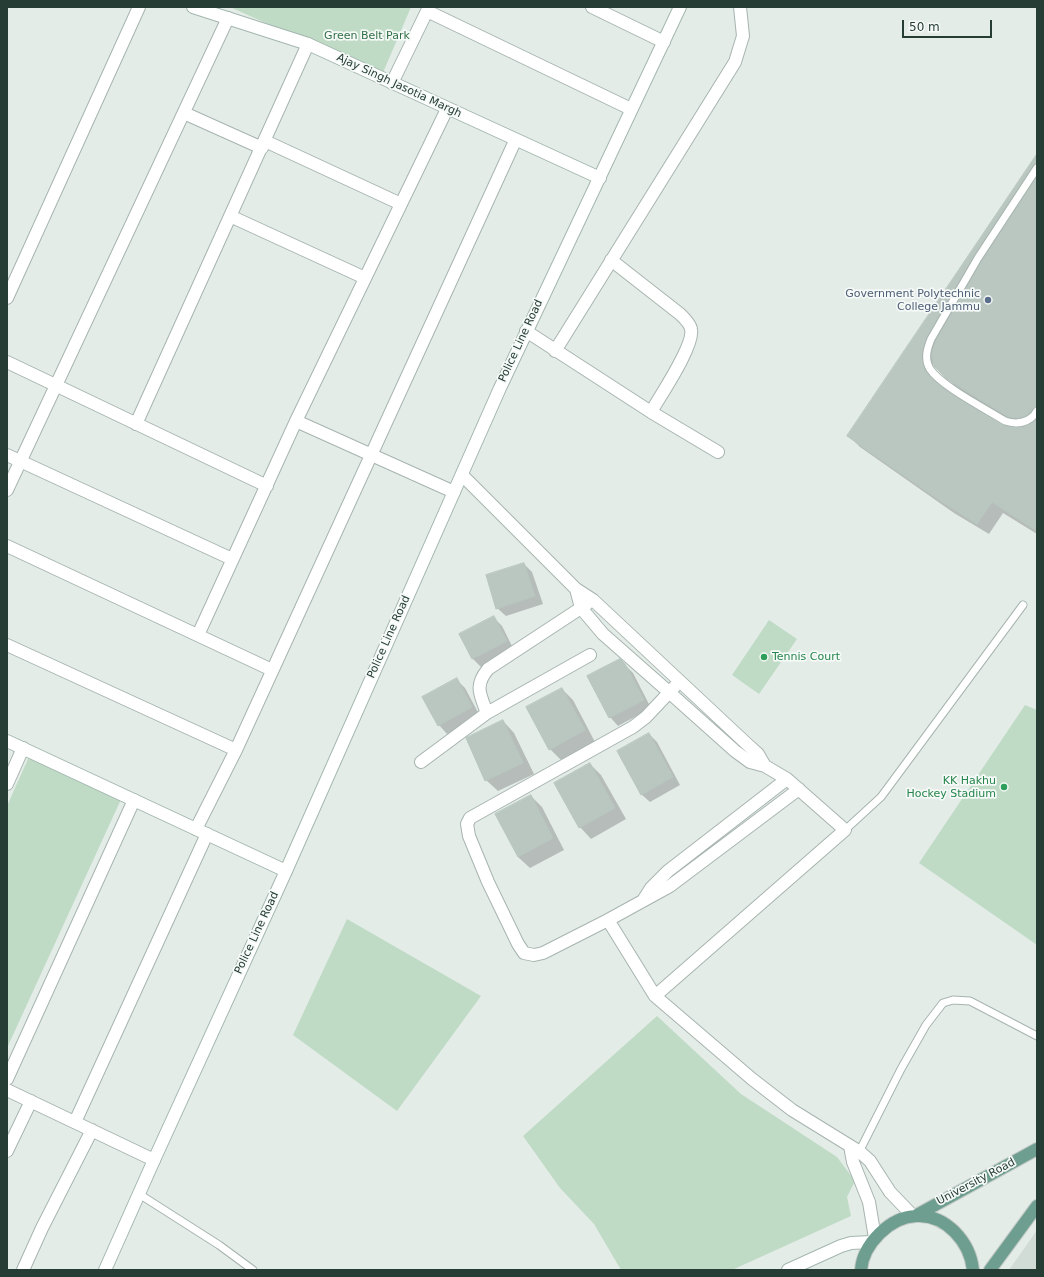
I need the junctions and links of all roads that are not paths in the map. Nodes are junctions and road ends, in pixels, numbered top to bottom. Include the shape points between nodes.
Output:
1 (139, 7) edge
2 (193, 7) edge
3 (592, 7) edge
4 (680, 7) edge
5 (740, 7) edge
6 (428, 9) edge
7 (228, 18) junction
8 (664, 42) junction
9 (308, 44) junction
10 (392, 84) junction
11 (447, 109) junction
12 (632, 109) junction
13 (184, 113) junction
14 (516, 141) junction
15 (264, 144) junction
16 (1037, 168) edge
17 (600, 178) junction
18 (401, 204) junction
19 (230, 216) junction
20 (611, 260) junction
21 (12, 274) edge
22 (365, 278) junction
23 (7, 298) edge
24 (526, 332) junction
25 (556, 351) junction
26 (7, 362) edge
27 (55, 385) junction
28 (1037, 411) edge
29 (651, 412) junction
30 (296, 421) junction
31 (136, 424) junction
32 (718, 452) dead end
33 (370, 454) junction
34 (7, 455) edge
35 (20, 461) junction
36 (462, 475) junction
37 (267, 486) junction
38 (7, 490) edge
39 (454, 492) junction
40 (7, 546) edge
41 (232, 559) junction
42 (576, 589) junction
43 (593, 600) junction
44 (1023, 605) dead end
45 (581, 608) junction
46 (198, 635) junction
47 (7, 644) edge
48 (590, 655) dead end
49 (272, 670) junction
50 (679, 682) junction
51 (670, 694) junction
52 (487, 713) junction
53 (7, 741) edge
54 (23, 748) junction
55 (236, 750) junction
56 (421, 762) dead end
57 (765, 766) junction
58 (787, 779) junction
59 (7, 784) edge
60 (799, 789) junction
61 (134, 800) junction
62 (845, 830) junction
63 (201, 831) junction
64 (286, 871) junction
65 (644, 899) junction
66 (608, 920) junction
67 (655, 996) junction
68 (1037, 1036) edge
69 (7, 1079) edge
70 (7, 1090) edge
71 (31, 1101) junction
72 (75, 1122) junction
73 (92, 1130) junction
74 (1037, 1149) edge
75 (7, 1150) edge
76 (854, 1153) junction
77 (154, 1160) junction
78 (139, 1194) junction
79 (1037, 1206) edge
80 (914, 1216) junction
81 (873, 1240) junction
82 (23, 1270) edge
83 (105, 1270) edge
84 (254, 1270) edge
85 (788, 1270) edge
86 (861, 1270) edge
87 (974, 1270) edge
88 (990, 1270) edge

1 - 21 street
2 - 7 street, Ajay Singh Jasotia Margh
3 - 8 street
4 - 8 street, Police Line Road
5 - 20 street via 743,36 735,62
6 - 10 street
6 - 12 street
7 - 9 street, Ajay Singh Jasotia Margh
7 - 13 street
8 - 12 street, Police Line Road
9 - 10 street, Ajay Singh Jasotia Margh
9 - 15 street
10 - 11 street, Ajay Singh Jasotia Margh
11 - 14 street, Ajay Singh Jasotia Margh
11 - 18 street
12 - 17 street, Police Line Road
13 - 15 street
13 - 27 street
14 - 17 street, Ajay Singh Jasotia Margh
14 - 33 street
15 - 18 street
15 - 19 street
16 - 28 lane via 978,258 931,339 926,357 929,367 945,383 1005,421 1025,422
17 - 24 street, Police Line Road
18 - 22 street
19 - 22 street
19 - 31 street
20 - 25 street
20 - 29 street via 680,314 691,328 692,335 686,350
21 - 23 street
22 - 30 street
24 - 25 street
24 - 36 street, Police Line Road
25 - 29 street
26 - 27 street
27 - 31 street
27 - 35 street
29 - 32 street
30 - 33 street
30 - 37 street
31 - 37 street
33 - 39 street
33 - 49 street
34 - 35 street
35 - 38 street
35 - 41 street
36 - 39 street, Police Line Road
36 - 42 street
37 - 41 street
39 - 64 street, Police Line Road
40 - 46 street
41 - 46 street
42 - 43 street
42 - 45 street
43 - 45 street
43 - 50 street
44 - 62 lane via 881,797
45 - 51 street via 603,634
45 - 52 street via 488,669 479,683
46 - 49 street
47 - 55 street
48 - 52 street
49 - 55 street
50 - 51 street
50 - 57 street via 758,754
51 - 57 street via 735,751 750,762
51 - 66 street via 633,727 470,818 467,824 469,836 488,882 524,953 543,953
52 - 56 street
53 - 54 street
54 - 59 street
54 - 61 street
55 - 63 street
57 - 58 street
58 - 60 street
58 - 65 street via 668,871
60 - 62 street
60 - 65 street via 670,886
61 - 63 street
61 - 69 street
62 - 67 street
63 - 64 street
63 - 72 street
64 - 77 street, Police Line Road
65 - 66 street
66 - 67 street
67 - 76 street via 752,1079
68 - 76 lane via 970,1001 953,1000 943,1003 926,1025
70 - 71 street
71 - 72 street
71 - 75 street
72 - 73 street
73 - 77 street
73 - 82 street
74 - 80 main road, University Road
76 - 80 street via 870,1161 890,1192
76 - 81 street via 869,1202
77 - 78 street, Police Line Road
78 - 83 street, Police Line Road
78 - 84 lane
79 - 88 main road
80 - 81 main road, University Road via 894,1224
80 - 87 main road via 932,1218 948,1226 962,1239 968,1249
81 - 85 street via 852,1242
81 - 86 main road via 864,1256

